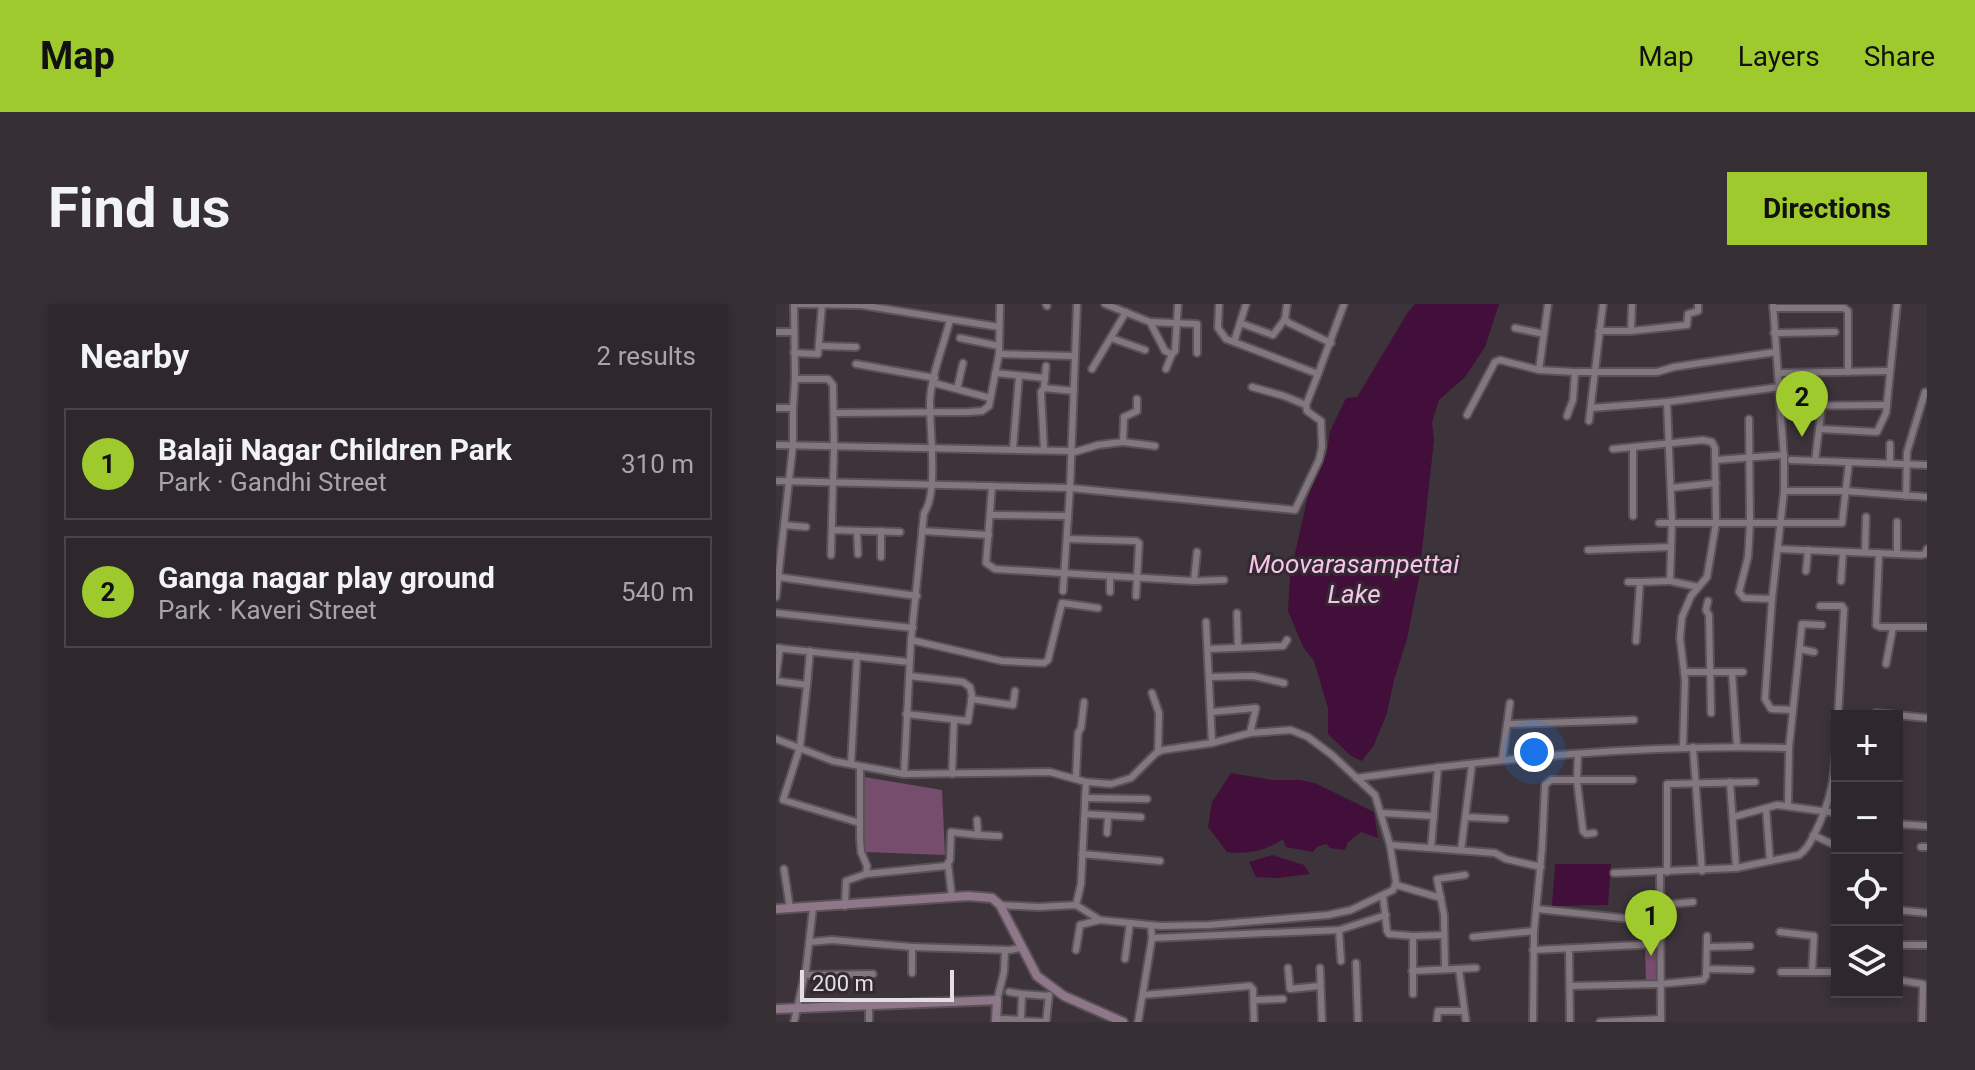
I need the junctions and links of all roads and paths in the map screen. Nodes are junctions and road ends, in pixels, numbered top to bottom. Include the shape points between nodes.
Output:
1 (794, 304) edge
2 (1000, 304) edge
3 (1077, 304) edge
4 (1105, 304) edge
5 (1178, 304) edge
6 (1219, 304) edge
7 (1246, 304) edge
8 (1287, 304) edge
9 (1344, 304) edge
10 (1548, 304) edge
11 (1603, 304) edge
12 (1632, 304) edge
13 (1698, 304) edge
14 (1897, 304) edge
15 (822, 305) edge
16 (866, 305) edge
17 (1773, 306) edge
18 (1126, 312) junction
19 (1285, 319) junction
20 (950, 320) junction
21 (1150, 322) junction
22 (1176, 323) junction
23 (1240, 323) junction
24 (999, 327) junction
25 (1515, 328) dead end
26 (1599, 331) junction
27 (1631, 331) junction
28 (776, 332) edge
29 (793, 332) junction
30 (1835, 332) dead end
31 (1774, 333) junction
32 (1544, 334) junction
33 (960, 338) dead end
34 (1111, 338) junction
35 (1234, 342) junction
36 (1331, 343) junction
37 (820, 346) junction
38 (856, 347) dead end
39 (999, 350) junction
40 (1145, 350) dead end
41 (1776, 352) junction
42 (794, 353) junction
43 (1197, 353) dead end
44 (1172, 354) junction
45 (1075, 356) junction
46 (963, 363) dead end
47 (856, 364) dead end
48 (1046, 366) dead end
49 (1092, 369) dead end
50 (1166, 369) dead end
51 (1539, 370) junction
52 (1889, 371) junction
53 (1575, 372) junction
54 (1848, 372) junction
55 (995, 373) junction
56 (1595, 373) junction
57 (1779, 373) junction
58 (1318, 374) junction
59 (1019, 376) junction
60 (1045, 378) junction
61 (795, 379) junction
62 (934, 380) junction
63 (1252, 387) dead end
64 (1780, 387) junction
65 (1044, 388) junction
66 (957, 389) junction
67 (1074, 391) junction
68 (1925, 392) dead end
69 (990, 398) junction
70 (1137, 399) dead end
71 (1667, 402) junction
72 (1306, 405) junction
73 (1822, 405) junction
74 (1887, 405) junction
75 (1782, 406) junction
76 (776, 408) edge
77 (793, 408) junction
78 (1591, 408) junction
79 (930, 412) junction
80 (835, 413) junction
81 (1467, 415) dead end
82 (1567, 416) dead end
83 (1749, 419) dead end
84 (1589, 421) dead end
85 (1820, 429) junction
86 (1123, 442) junction
87 (1670, 444) junction
88 (1890, 444) dead end
89 (776, 445) edge
90 (793, 445) junction
91 (930, 446) junction
92 (1155, 446) dead end
93 (834, 447) junction
94 (1633, 448) junction
95 (1013, 449) junction
96 (1613, 449) dead end
97 (1044, 450) junction
98 (1071, 452) junction
99 (1788, 457) junction
100 (1750, 458) junction
101 (1716, 460) junction
102 (1815, 461) junction
103 (1849, 462) junction
104 (1890, 463) junction
105 (1907, 464) junction
106 (1927, 465) edge
107 (776, 481) edge
108 (788, 481) junction
109 (833, 483) junction
110 (931, 483) junction
111 (1716, 483) junction
112 (992, 486) junction
113 (1070, 488) junction
114 (1671, 488) junction
115 (1784, 491) junction
116 (1845, 491) junction
117 (1906, 496) junction
118 (1927, 497) edge
119 (990, 515) junction
120 (1068, 516) junction
121 (1633, 516) dead end
122 (1866, 517) dead end
123 (1672, 521) junction
124 (1897, 522) dead end
125 (1659, 523) dead end
126 (1716, 523) junction
127 (1750, 524) junction
128 (1781, 524) junction
129 (784, 525) junction
130 (806, 527) dead end
131 (833, 530) junction
132 (857, 531) junction
133 (881, 531) junction
134 (922, 531) junction
135 (900, 532) dead end
136 (989, 535) junction
137 (1067, 539) junction
138 (1671, 547) junction
139 (1778, 549) junction
140 (1927, 549) edge
141 (778, 550) edge
142 (1588, 550) dead end
143 (1808, 550) junction
144 (1197, 552) dead end
145 (1843, 552) junction
146 (1865, 552) junction
147 (1879, 553) junction
148 (858, 554) dead end
149 (1897, 554) junction
150 (831, 555) dead end
151 (881, 557) dead end
152 (1806, 571) dead end
153 (1064, 574) junction
154 (1110, 576) junction
155 (777, 577) edge
156 (1137, 577) junction
157 (1224, 580) dead end
158 (1194, 581) junction
159 (1670, 581) junction
160 (1841, 581) dead end
161 (1628, 582) dead end
162 (1640, 582) junction
163 (1698, 587) junction
164 (1063, 591) dead end
165 (1110, 592) dead end
166 (917, 596) junction
167 (1136, 596) dead end
168 (776, 597) edge
169 (1772, 599) junction
170 (1708, 601) dead end
171 (1820, 606) dead end
172 (1098, 608) dead end
173 (776, 613) edge
174 (1237, 613) dead end
175 (1206, 622) dead end
176 (1822, 625) dead end
177 (1893, 627) junction
178 (1927, 627) edge
179 (913, 628) junction
180 (911, 640) junction
181 (1287, 640) dead end
182 (1636, 641) dead end
183 (1238, 647) junction
184 (778, 648) edge
185 (1208, 649) junction
186 (1800, 649) junction
187 (810, 651) junction
188 (1814, 652) dead end
189 (857, 656) junction
190 (909, 662) junction
191 (1886, 664) dead end
192 (1684, 672) junction
193 (1709, 672) junction
194 (1732, 672) junction
195 (1743, 672) dead end
196 (909, 676) junction
197 (1209, 677) junction
198 (776, 678) edge
199 (1284, 683) dead end
200 (807, 685) junction
201 (1015, 691) dead end
202 (1152, 693) dead end
203 (971, 699) junction
204 (1084, 702) dead end
205 (1510, 703) dead end
206 (1793, 710) junction
207 (1838, 710) edge
208 (1211, 712) junction
209 (1711, 713) dead end
210 (906, 714) junction
211 (1903, 716) edge
212 (1927, 718) edge
213 (954, 720) junction
214 (1634, 720) dead end
215 (1507, 724) junction
216 (1250, 733) junction
217 (776, 739) edge
218 (1212, 743) junction
219 (800, 747) junction
220 (1683, 747) junction
221 (1693, 747) junction
222 (1737, 747) junction
223 (1789, 748) junction
224 (1158, 752) junction
225 (1578, 754) junction
226 (1502, 760) junction
227 (851, 764) junction
228 (1472, 764) junction
229 (860, 767) junction
230 (1438, 767) junction
231 (904, 774) junction
232 (952, 774) junction
233 (1076, 778) junction
234 (1356, 778) junction
235 (1633, 780) dead end
236 (1577, 781) junction
237 (1086, 782) junction
238 (1730, 782) junction
239 (1755, 782) dead end
240 (1833, 782) edge
241 (1694, 783) junction
242 (1085, 798) junction
243 (1147, 799) dead end
244 (1788, 805) junction
245 (1766, 809) junction
246 (1827, 811) junction
247 (1831, 812) edge
248 (1382, 813) junction
249 (1085, 814) junction
250 (1108, 816) junction
251 (1434, 816) junction
252 (1141, 817) dead end
253 (1466, 817) junction
254 (1733, 817) junction
255 (1505, 819) dead end
256 (977, 820) dead end
257 (860, 823) junction
258 (1903, 824) edge
259 (1927, 826) edge
260 (1107, 833) dead end
261 (1594, 833) dead end
262 (978, 835) junction
263 (1813, 835) junction
264 (999, 836) dead end
265 (1831, 843) edge
266 (1390, 845) junction
267 (1431, 848) junction
268 (1461, 850) junction
269 (1082, 854) junction
270 (1160, 861) dead end
271 (1770, 861) junction
272 (948, 864) junction
273 (1541, 867) junction
274 (1736, 868) junction
275 (784, 869) dead end
276 (1702, 871) junction
277 (1664, 872) junction
278 (1614, 873) dead end
279 (866, 874) junction
280 (1465, 875) dead end
281 (1396, 885) junction
282 (1383, 896) junction
283 (952, 898) junction
284 (1441, 898) junction
285 (1693, 902) dead end
286 (1000, 905) junction
287 (1076, 905) junction
288 (1660, 905) junction
289 (845, 906) junction
290 (813, 908) junction
291 (776, 909) edge
292 (790, 909) junction
293 (1537, 909) junction
294 (1903, 911) edge
295 (1927, 913) edge
296 (1386, 915) junction
297 (1100, 920) junction
298 (1660, 922) junction
299 (1130, 923) junction
300 (1151, 925) junction
301 (1339, 930) junction
302 (1534, 931) junction
303 (1780, 932) dead end
304 (1444, 935) junction
305 (1413, 936) junction
306 (1707, 936) dead end
307 (1473, 937) dead end
308 (1152, 938) junction
309 (810, 942) junction
310 (1660, 944) junction
311 (1903, 945) edge
312 (1927, 945) edge
313 (1750, 946) dead end
314 (912, 947) junction
315 (1707, 947) junction
316 (1020, 948) junction
317 (1569, 949) junction
318 (1005, 950) junction
319 (1076, 950) dead end
320 (1533, 950) junction
321 (1125, 959) dead end
322 (1341, 961) dead end
323 (1356, 963) dead end
324 (1288, 968) dead end
325 (1320, 968) dead end
326 (1476, 968) dead end
327 (1445, 969) junction
328 (1459, 969) junction
329 (1707, 969) junction
330 (1751, 970) dead end
331 (1412, 971) junction
332 (1781, 972) dead end
333 (1812, 972) junction
334 (1831, 972) edge
335 (912, 973) dead end
336 (873, 974) dead end
337 (805, 975) junction
338 (1903, 981) edge
339 (1661, 984) junction
340 (1320, 986) junction
341 (1570, 986) junction
342 (1009, 992) dead end
343 (1050, 992) junction
344 (1022, 994) junction
345 (1413, 994) dead end
346 (1143, 995) junction
347 (1283, 999) dead end
348 (997, 1000) junction
349 (1254, 1000) junction
350 (869, 1006) junction
351 (776, 1009) edge
352 (796, 1009) junction
353 (1464, 1011) junction
354 (1661, 1020) edge
355 (999, 1021) edge
356 (1021, 1021) edge
357 (1437, 1021) edge
358 (794, 1022) edge
359 (869, 1022) edge
360 (1046, 1022) edge
361 (1123, 1022) edge
362 (1138, 1022) edge
363 (1254, 1022) edge
364 (1322, 1022) edge
365 (1358, 1022) edge
366 (1466, 1022) edge
367 (1533, 1022) edge
368 (1570, 1022) edge
369 (1600, 1022) edge
370 (1922, 1022) edge

1 - 15 street
1 - 29 street
2 - 24 street
3 - 45 street
4 - 18 street
5 - 22 street
6 - 35 street via 1219,333
7 - 23 street
8 - 19 street
9 - 36 street
10 - 32 street
11 - 26 street
12 - 27 street
13 - 27 street via 1698,311 1688,314 1687,325
14 - 52 street
15 - 16 street
15 - 37 street
16 - 20 street
17 - 31 street
17 - 54 street via 1844,308 1849,313
18 - 21 street
18 - 34 street
19 - 23 street via 1273,335
19 - 36 street
20 - 24 street
20 - 62 street
21 - 22 street
21 - 44 street via 1165,351
22 - 43 street via 1197,324
22 - 44 street
23 - 35 street
24 - 39 street
25 - 32 street
26 - 27 street
26 - 56 street
28 - 29 street
29 - 42 street
30 - 31 street
31 - 41 street
32 - 51 street
33 - 39 street
34 - 40 street
34 - 49 street
35 - 58 street
36 - 58 street
37 - 38 street
37 - 42 street via 816,355
39 - 45 street
39 - 55 street
41 - 56 street via 1657,372
41 - 57 street
42 - 61 street
44 - 50 street
45 - 67 street
46 - 66 street
47 - 62 street
48 - 60 street
51 - 53 street
51 - 81 street via 1495,362
52 - 54 street
52 - 74 street
53 - 56 street
53 - 82 street
54 - 57 street
55 - 59 street
55 - 69 street
56 - 78 street
57 - 64 street
58 - 72 street
59 - 60 street
59 - 95 street
60 - 65 street
61 - 77 street
61 - 80 street via 831,381
62 - 66 street
62 - 79 street
63 - 72 street
64 - 71 street
64 - 75 street
65 - 67 street
65 - 97 street
66 - 69 street
67 - 98 street
68 - 105 street
69 - 79 street via 982,411
70 - 86 street via 1137,411 1124,417
71 - 78 street
71 - 87 street
72 - 113 street via 1321,421 1322,447 1295,510
73 - 74 street
73 - 75 street
73 - 85 street
74 - 85 street via 1877,432
75 - 99 street
76 - 77 street
77 - 90 street
78 - 84 street
79 - 80 street
79 - 91 street
80 - 93 street
83 - 100 street
85 - 102 street
86 - 92 street
86 - 98 street
87 - 94 street
87 - 101 street via 1712,442
87 - 114 street
88 - 104 street
89 - 90 street
90 - 93 street
90 - 108 street
91 - 93 street
91 - 95 street
91 - 110 street
93 - 109 street
94 - 96 street
94 - 121 street
95 - 97 street
97 - 98 street
98 - 113 street
99 - 100 street
99 - 102 street
99 - 115 street
100 - 101 street
100 - 127 street
101 - 111 street
102 - 103 street
103 - 104 street
103 - 116 street
104 - 105 street
105 - 106 street
105 - 117 street
107 - 108 street
108 - 109 street
108 - 129 street
109 - 110 street
109 - 131 street
110 - 112 street
110 - 134 street
111 - 114 street
111 - 126 street
112 - 113 street
112 - 119 street
113 - 120 street
114 - 123 street
115 - 116 street
115 - 128 street
116 - 117 street
116 - 128 street via 1842,523
117 - 118 street
119 - 120 street
119 - 136 street
120 - 137 street
122 - 146 street
123 - 125 street
123 - 126 street
123 - 138 street
124 - 149 street
126 - 127 street
126 - 163 street via 1707,577
127 - 128 street
127 - 169 street via 1740,596
128 - 139 street
129 - 130 street
129 - 141 street
131 - 132 street
131 - 150 street
132 - 133 street
132 - 148 street
133 - 135 street
133 - 151 street
134 - 136 street
134 - 166 street
136 - 153 street via 989,567
137 - 153 street
137 - 156 street via 1136,541
138 - 142 street
138 - 159 street
139 - 143 street
139 - 169 street
140 - 149 street via 1925,554
141 - 155 street
143 - 145 street
143 - 152 street
144 - 158 street
145 - 146 street
145 - 160 street
146 - 147 street
147 - 149 street
147 - 177 street via 1876,625
153 - 154 street
153 - 164 street
154 - 156 street
154 - 165 street
155 - 166 street
155 - 168 street
156 - 158 street
156 - 167 street
157 - 158 street
159 - 162 street
159 - 163 street
161 - 162 street
162 - 182 street
163 - 192 street via 1682,617
166 - 179 street
169 - 206 street via 1765,699 1771,709
170 - 193 street
171 - 207 street via 1844,609
172 - 180 street via 1062,603 1044,663 1002,661
173 - 179 street
174 - 183 street
175 - 185 street
176 - 186 street via 1802,624
177 - 178 street
177 - 191 street
179 - 180 street
180 - 190 street
181 - 183 street via 1283,646
183 - 185 street
184 - 187 street
184 - 198 street
185 - 197 street
186 - 188 street
186 - 206 street
187 - 189 street
187 - 200 street
189 - 190 street
189 - 227 street
190 - 196 street
192 - 193 street
192 - 220 street
193 - 194 street
193 - 209 street
194 - 195 street
194 - 222 street
196 - 203 street via 963,682 970,687
196 - 210 street
197 - 199 street via 1253,676
197 - 208 street
198 - 200 street
200 - 219 street
201 - 203 street via 1013,705
202 - 224 street via 1159,713
203 - 213 street via 968,721
204 - 233 street
205 - 215 street
206 - 223 street
208 - 216 street via 1256,708
208 - 218 street
210 - 213 street
210 - 231 street
211 - 212 street
213 - 232 street
214 - 215 street
215 - 226 street
216 - 218 street
216 - 234 street via 1291,730 1308,737
217 - 219 street
218 - 224 street
219 - 227 street
219 - 257 street via 783,800
220 - 221 street
220 - 225 street
221 - 222 street
221 - 241 street
222 - 223 street
223 - 244 street
224 - 237 street via 1131,778 1111,784
225 - 226 street
225 - 236 street
226 - 228 street
227 - 229 street
228 - 230 street
228 - 253 street
229 - 231 street
229 - 257 street
230 - 234 street
230 - 251 street
231 - 232 street
232 - 233 street via 1050,772
233 - 237 street
234 - 248 street via 1375,795
235 - 236 street
236 - 261 street via 1584,833
236 - 273 street via 1547,782
237 - 242 street
238 - 239 street
238 - 241 street
238 - 254 street
240 - 246 street
241 - 276 street
241 - 277 street via 1667,784
242 - 243 street
242 - 249 street
244 - 245 street
244 - 246 street
245 - 254 street
245 - 271 street
246 - 247 street
246 - 263 street
248 - 251 street
248 - 266 street
249 - 250 street
249 - 269 street
250 - 252 street
250 - 260 street
251 - 267 street
253 - 255 street
253 - 268 street
254 - 274 street
256 - 262 street
257 - 279 street
258 - 259 street
262 - 264 street
262 - 272 street via 951,832
263 - 265 street
263 - 271 street via 1799,855
266 - 267 street
266 - 281 street
267 - 268 street
268 - 273 street via 1495,853
269 - 270 street
269 - 287 street
271 - 274 street
272 - 279 street
272 - 283 street
273 - 293 street
274 - 276 street
275 - 292 street
276 - 277 street
277 - 278 street
277 - 288 street
279 - 289 street via 846,881
280 - 284 street via 1438,877
281 - 282 street
281 - 284 street
282 - 296 street
282 - 300 street via 1328,915
283 - 286 street via 983,896
283 - 289 street
284 - 304 street
285 - 288 street
286 - 287 street
286 - 316 street
287 - 297 street
288 - 298 street
289 - 290 street
290 - 292 street
290 - 309 street
291 - 292 street
293 - 298 street
293 - 302 street
294 - 295 street
296 - 301 street
296 - 305 street via 1389,934
297 - 299 street
297 - 319 street via 1080,925
298 - 310 street
299 - 300 street
299 - 321 street
300 - 308 street
301 - 308 street
301 - 322 street
302 - 307 street
302 - 320 street
303 - 333 street via 1814,936
304 - 305 street
304 - 327 street
305 - 331 street
306 - 315 street
308 - 346 street
309 - 314 street
309 - 337 street
310 - 317 street
310 - 339 street
311 - 312 street
313 - 315 street
314 - 318 street
314 - 335 street
315 - 329 street
316 - 318 street
316 - 343 street
317 - 320 street
317 - 341 street
318 - 348 street
320 - 367 street
323 - 365 street
324 - 340 street via 1290,989
325 - 340 street
326 - 328 street
327 - 328 street
327 - 331 street
328 - 353 street
329 - 330 street
329 - 339 street via 1703,980
331 - 345 street
332 - 333 street
333 - 334 street
336 - 337 street
337 - 352 street
338 - 370 street via 1923,984
339 - 341 street
339 - 354 street
340 - 364 street
341 - 368 street
342 - 344 street
343 - 344 street
343 - 360 street
343 - 361 street
344 - 356 street
346 - 349 street via 1250,986
346 - 362 street
347 - 349 street
348 - 350 street
348 - 355 street
349 - 363 street
350 - 352 street
350 - 359 street
351 - 352 street
352 - 358 street
353 - 357 street via 1438,1011
353 - 366 street
354 - 369 street
355 - 356 street
356 - 360 street

